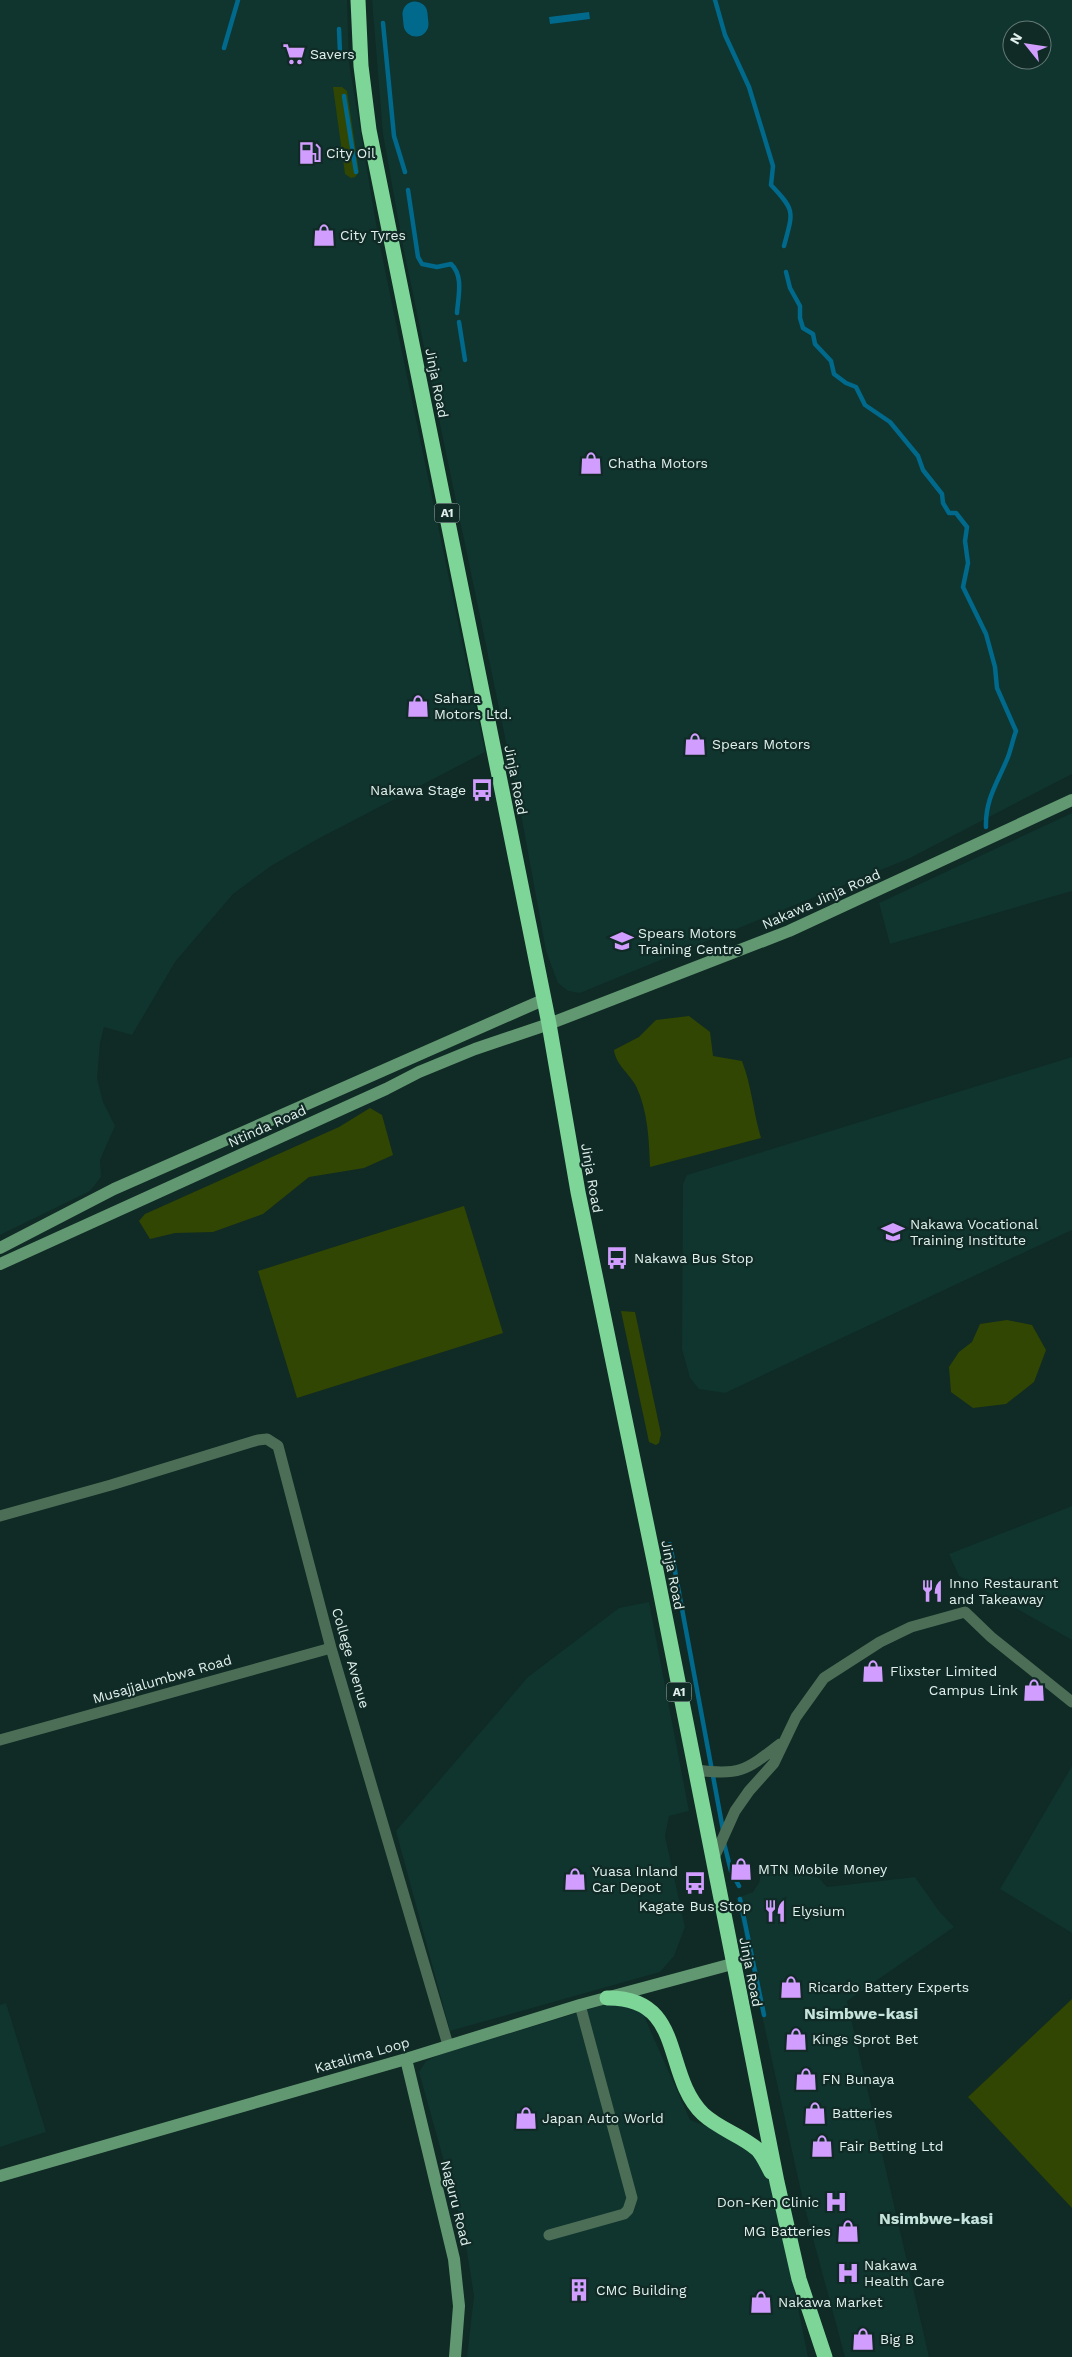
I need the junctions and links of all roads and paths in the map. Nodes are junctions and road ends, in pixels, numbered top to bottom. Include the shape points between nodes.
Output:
1 (358, 0) edge
2 (1072, 800) edge
3 (543, 1000) junction
4 (549, 1024) junction
5 (0, 1248) edge
6 (0, 1264) edge
7 (0, 1516) edge
8 (332, 1648) junction
9 (1072, 1702) edge
10 (0, 1740) edge
11 (782, 1743) junction
12 (694, 1770) junction
13 (713, 1860) junction
14 (732, 1964) junction
15 (607, 1998) junction
16 (580, 2005) junction
17 (448, 2045) junction
18 (406, 2059) junction
19 (0, 2176) edge
20 (777, 2182) junction
21 (549, 2235) dead end
22 (455, 2357) edge
23 (825, 2357) edge

1 - 3 highway, Jinja Road / A1 via 361,66 369,130
2 - 4 street, Nakawa Jinja Road via 789,931
3 - 4 highway, Jinja Road / A1
3 - 5 street, Ntinda Road via 114,1189
4 - 6 street, Ntinda Road via 419,1072
4 - 12 highway, Jinja Road / A1 via 578,1192
7 - 8 street, College Avenue via 267,1439 278,1446 282,1456
8 - 10 street, Musajjalumbwa Road
8 - 17 street, College Avenue
9 - 11 street via 964,1612 911,1627 835,1670 815,1688
11 - 12 street via 751,1767 728,1773
11 - 13 street via 774,1763 735,1810
12 - 13 highway, Jinja Road / A1
13 - 14 highway, Jinja Road / A1
14 - 15 street, Katalima Loop
14 - 20 highway, Jinja Road / A1
15 - 16 street, Katalima Loop
15 - 20 highway via 629,1999 655,2015 672,2045 685,2088 696,2105 713,2122 758,2150
16 - 17 street, Katalima Loop
16 - 21 street via 632,2198 624,2214
17 - 18 street, Katalima Loop
18 - 19 street, Katalima Loop
18 - 22 street, Naguru Road via 454,2259 459,2306
20 - 23 highway, Jinja Road / A1 via 799,2279

